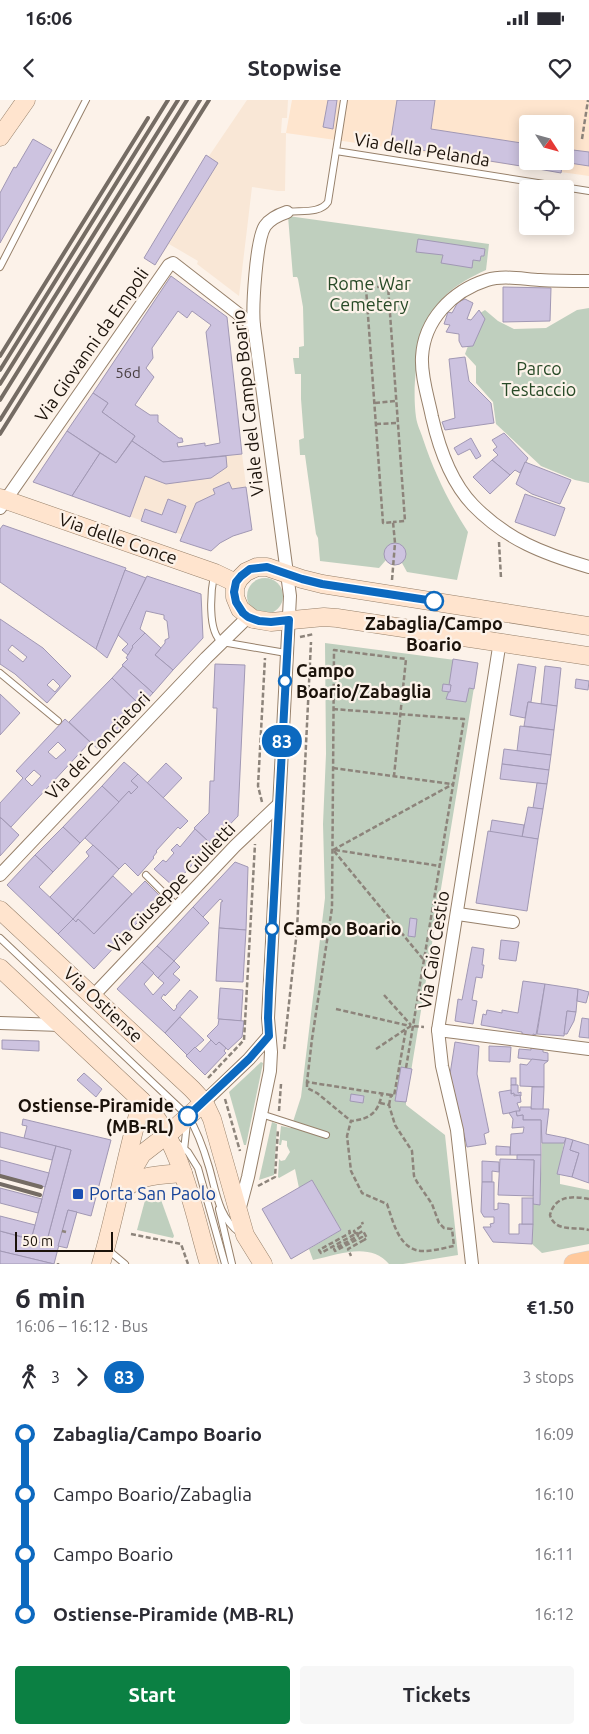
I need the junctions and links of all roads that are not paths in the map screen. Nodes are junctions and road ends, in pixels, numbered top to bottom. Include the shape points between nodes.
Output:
1 (26, 100) edge
2 (86, 100) edge
3 (344, 100) edge
4 (0, 136) edge
5 (336, 151) junction
6 (589, 191) edge
7 (287, 212) joint
8 (0, 268) edge
9 (589, 281) edge
10 (254, 326) junction
11 (2, 502) edge
12 (589, 567) edge
13 (215, 573) junction
14 (286, 574) junction
15 (236, 582) junction
16 (248, 617) junction
17 (289, 620) junction
18 (589, 626) edge
19 (500, 641) junction
20 (222, 642) junction
21 (286, 653) junction
22 (589, 656) edge
23 (0, 673) edge
24 (58, 722) dead end
25 (278, 805) junction
26 (0, 875) edge
27 (146, 875) dead end
28 (177, 906) junction
29 (0, 910) edge
30 (458, 914) junction
31 (513, 922) dead end
32 (0, 938) edge
33 (0, 968) edge
34 (93, 996) junction
35 (0, 1023) edge
36 (61, 1025) junction
37 (438, 1030) junction
38 (269, 1036) junction
39 (589, 1049) edge
40 (142, 1101) junction
41 (204, 1102) junction
42 (261, 1114) junction
43 (188, 1116) junction
44 (168, 1135) junction
45 (326, 1135) dead end
46 (184, 1149) junction
47 (183, 1173) junction
48 (121, 1192) junction
49 (219, 1206) junction
50 (239, 1211) junction
51 (246, 1235) junction
52 (104, 1259) edge
53 (589, 1262) edge
54 (125, 1264) edge
55 (209, 1264) edge
56 (225, 1264) edge
57 (232, 1264) edge
58 (263, 1264) edge
59 (472, 1264) edge
60 (574, 1264) edge

1 - 4 street
2 - 8 lane
3 - 5 lane
5 - 6 lane, Via della Pelanda
5 - 7 lane, Via della Pelanda via 326,206
7 - 10 street, Viale del Campo Boario via 270,221 260,236
9 - 12 street via 504,278 487,280 463,291 445,304 434,320 422,358 434,424 446,462 460,490 498,528 530,547
10 - 11 street, Via Giovanni da Empoli via 174,263 168,265
10 - 14 street, Viale del Campo Boario
11 - 13 street, Via delle Conce
13 - 15 street, Via delle Conce
13 - 20 lane via 211,593 213,627 216,638
14 - 15 street via 272,568 257,567
14 - 17 street via 290,596
14 - 18 street via 322,584
15 - 16 street via 236,602
16 - 17 street via 265,621
16 - 20 street, Via dei Conciatori
17 - 19 street via 328,617
17 - 21 street
19 - 22 street
19 - 30 street, Via Caio Cestio
20 - 21 lane
20 - 26 street, Via dei Conciatori
21 - 25 street
23 - 24 lane
25 - 28 street, Via Giuseppe Giulietti
25 - 38 street
27 - 28 lane
28 - 34 street, Via Giuseppe Giulietti
29 - 34 street, Via Ostiense
30 - 31 street
30 - 37 street, Via Caio Cestio
32 - 43 lane, Via Ostiense
33 - 36 street
34 - 41 street, Via Ostiense
35 - 36 street
36 - 40 street
37 - 39 street
37 - 59 street, Via Caio Cestio via 442,1066 457,1130
38 - 41 street
38 - 42 street via 270,1065
40 - 44 street
40 - 48 street
41 - 43 street
41 - 50 street, Via Ostiense
42 - 45 lane
42 - 50 street
43 - 44 street
43 - 46 lane
43 - 49 lane via 202,1147
44 - 46 lane
44 - 47 street
44 - 48 street via 137,1160
46 - 47 lane
46 - 56 lane via 198,1168
47 - 48 street via 146,1176
47 - 55 street
48 - 52 street
49 - 51 lane via 234,1228
49 - 57 lane
50 - 51 street, Via Ostiense
51 - 58 street, Via Ostiense
52 - 54 lane
53 - 60 main road

